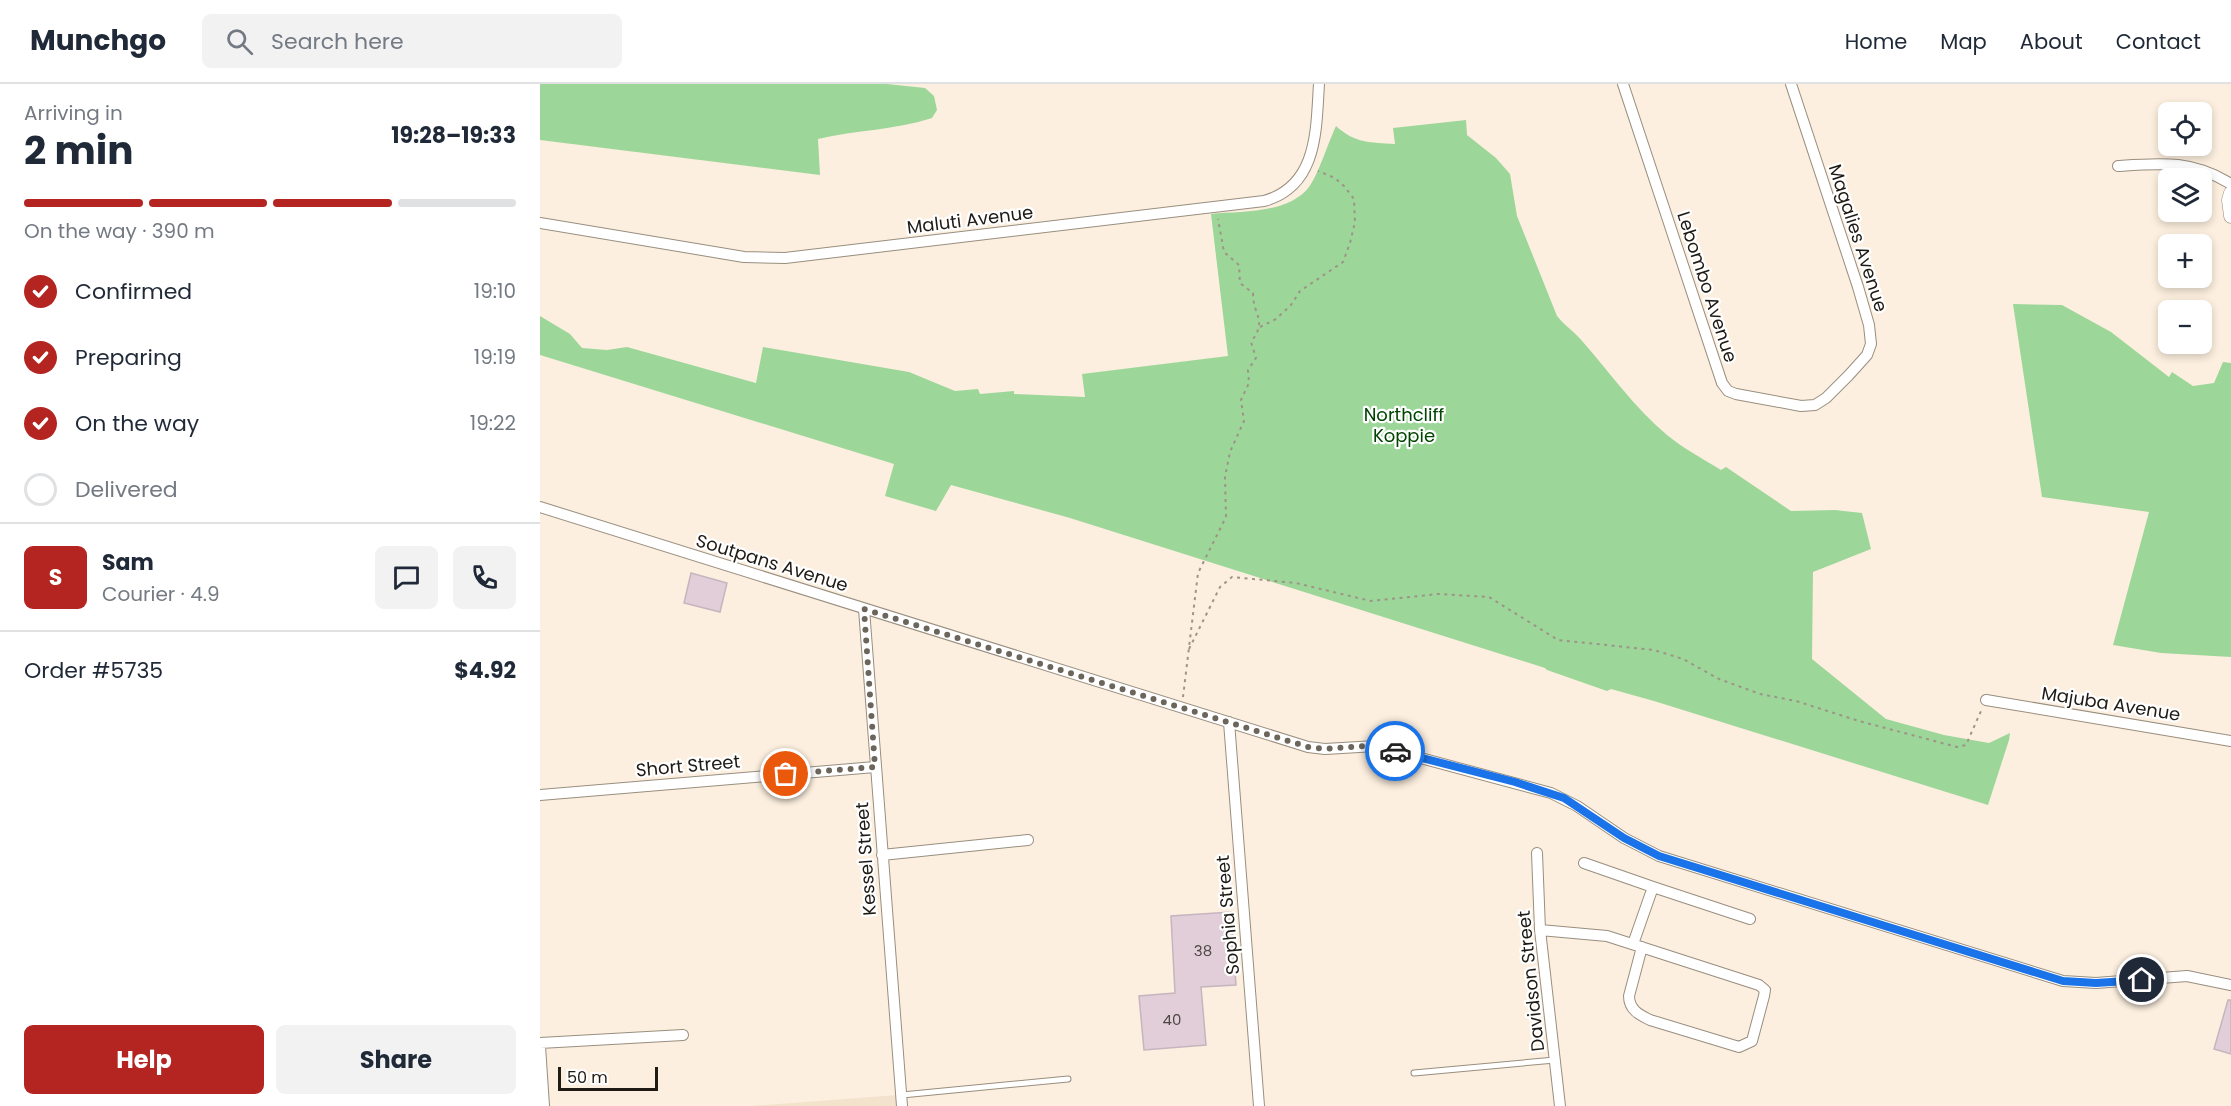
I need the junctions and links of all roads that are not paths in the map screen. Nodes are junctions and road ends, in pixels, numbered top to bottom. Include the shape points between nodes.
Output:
1 (1319, 84) edge
2 (1623, 84) edge
3 (1791, 84) edge
4 (2118, 166) dead end
5 (2231, 184) edge
6 (2231, 193) edge
7 (2231, 216) edge
8 (540, 223) edge
9 (1834, 391) joint
10 (540, 507) edge
11 (864, 609) junction
12 (1986, 700) road end
13 (1229, 722) junction
14 (2231, 741) edge
15 (875, 767) junction
16 (540, 795) edge
17 (1028, 840) dead end
18 (1537, 854) dead end
19 (882, 855) junction
20 (1584, 863) dead end
21 (1653, 887) junction
22 (1750, 919) dead end
23 (1540, 930) junction
24 (1638, 946) junction
25 (2231, 985) edge
26 (683, 1035) dead end
27 (540, 1044) edge
28 (1555, 1060) junction
29 (1414, 1073) dead end
30 (1068, 1079) dead end
31 (901, 1100) edge
32 (544, 1106) edge
33 (1259, 1106) edge
34 (1560, 1106) edge

1 - 8 street, Maluti Avenue via 1308,164 1291,189 1264,201 785,258 744,257
2 - 9 street, Lebombo Avenue via 1724,387 1742,396 1801,406 1815,405
3 - 9 street, Magalies Avenue via 1858,287 1871,339 1867,355
4 - 5 street via 2194,166
6 - 7 street
10 - 11 street, Soutpans Avenue
11 - 13 street, Soutpans Avenue
11 - 15 street, Kessel Street
12 - 14 street, Majuba Avenue
13 - 25 street, Soutpans Avenue via 1308,747 1376,746 1533,787 1564,798 1659,856 2063,981 2096,983 2187,976
13 - 33 street, Sophia Street
15 - 16 street, Short Street
15 - 19 street, Kessel Street
17 - 19 street
18 - 23 street, Davidson Street
19 - 31 street, Kessel Street
20 - 21 street
21 - 22 street
21 - 24 street
23 - 24 street via 1607,936
23 - 28 street, Davidson Street
24 - 24 street via 1763,987 1752,1041 1739,1047 1640,1015 1633,1009 1629,996
26 - 27 street
27 - 32 street
28 - 29 lane
28 - 34 street, Davidson Street
30 - 31 lane

